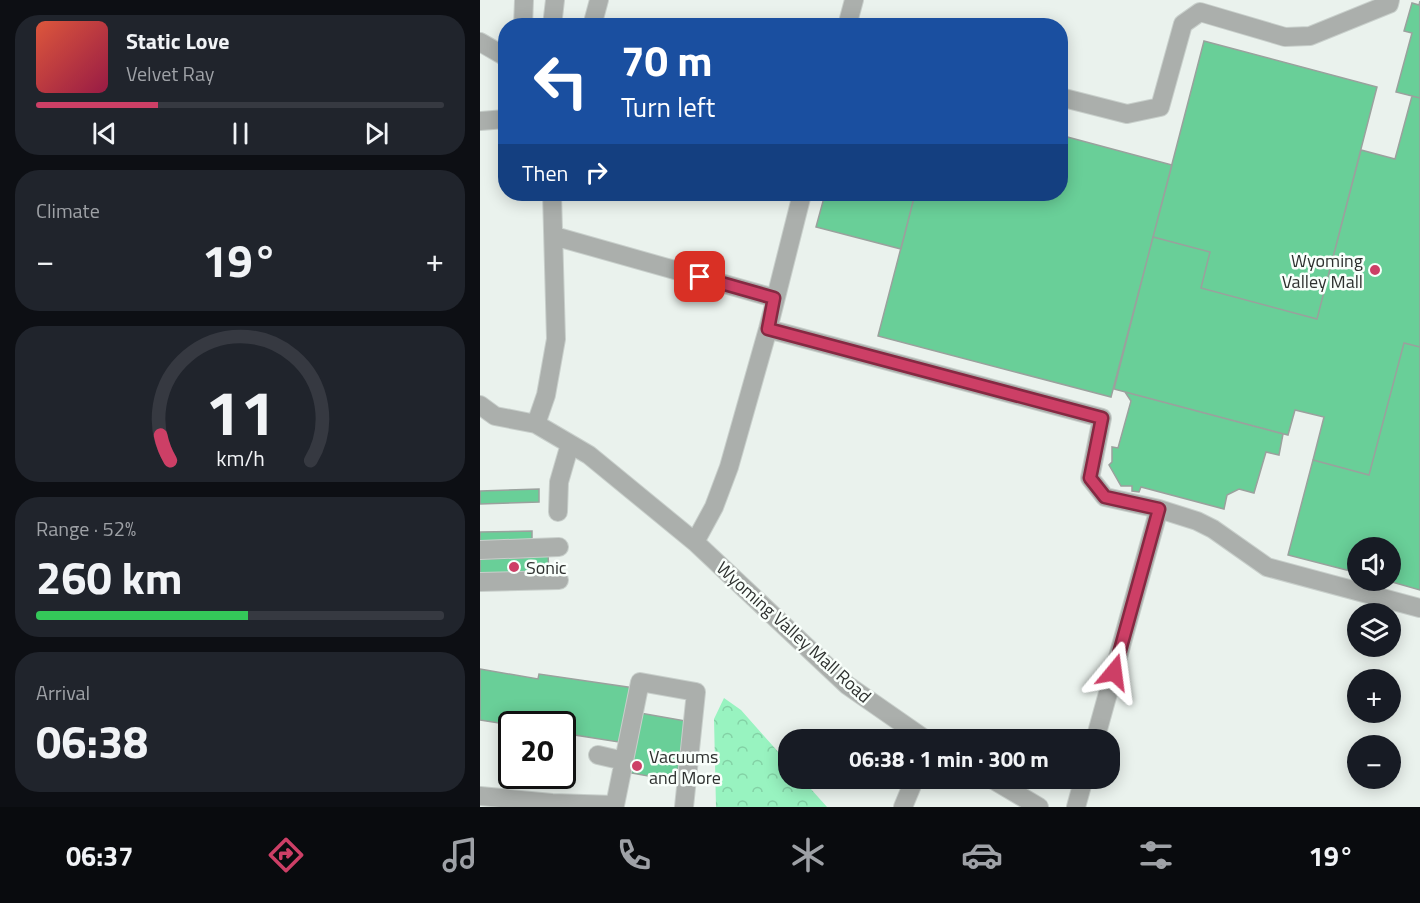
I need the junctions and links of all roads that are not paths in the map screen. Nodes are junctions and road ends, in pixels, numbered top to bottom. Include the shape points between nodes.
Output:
1 (524, 0) edge
2 (555, 0) edge
3 (599, 0) edge
4 (854, 0) edge
5 (1390, 0) edge
6 (523, 18) edge
7 (553, 18) edge
8 (594, 18) edge
9 (849, 18) edge
10 (480, 42) edge
11 (480, 52) edge
12 (498, 52) edge
13 (498, 54) edge
14 (1068, 99) edge
15 (498, 120) edge
16 (480, 121) edge
17 (552, 201) edge
18 (800, 201) edge
19 (554, 236) junction
20 (774, 298) junction
21 (768, 329) junction
22 (480, 405) edge
23 (488, 419) edge
24 (536, 424) junction
25 (570, 444) junction
26 (1159, 509) junction
27 (558, 512) dead end
28 (695, 542) junction
29 (559, 547) dead end
30 (480, 550) edge
31 (559, 580) dead end
32 (480, 582) edge
33 (1420, 608) edge
34 (910, 729) edge
35 (1098, 729) edge
36 (598, 755) dead end
37 (624, 761) junction
38 (910, 789) edge
39 (1009, 789) edge
40 (1081, 789) edge
41 (480, 796) edge
42 (684, 807) edge
43 (903, 807) edge
44 (1039, 807) edge
45 (1076, 807) edge

1 - 6 lane
2 - 7 lane
3 - 8 lane
4 - 9 lane
5 - 14 lane via 1389,4 1310,36 1285,37 1200,12 1183,24 1160,107 1128,114
10 - 12 lane
11 - 13 lane
15 - 16 lane
17 - 19 lane
18 - 20 lane
19 - 20 lane
19 - 24 lane via 556,339 546,395
20 - 21 lane
21 - 26 lane via 1102,418 1090,478 1105,497
21 - 28 lane via 729,467
22 - 23 lane, Wyoming Valley Mall Road
23 - 24 lane, Wyoming Valley Mall Road
24 - 25 lane, Wyoming Valley Mall Road
25 - 27 lane via 559,482
25 - 28 lane, Wyoming Valley Mall Road via 589,455
26 - 33 lane via 1213,529 1267,567
26 - 35 lane
28 - 34 lane, Wyoming Valley Mall Road via 847,685
29 - 30 lane
31 - 32 lane
36 - 37 lane
37 - 41 lane via 615,805
37 - 42 lane via 640,682 696,692
38 - 43 lane
39 - 44 lane
40 - 45 lane

